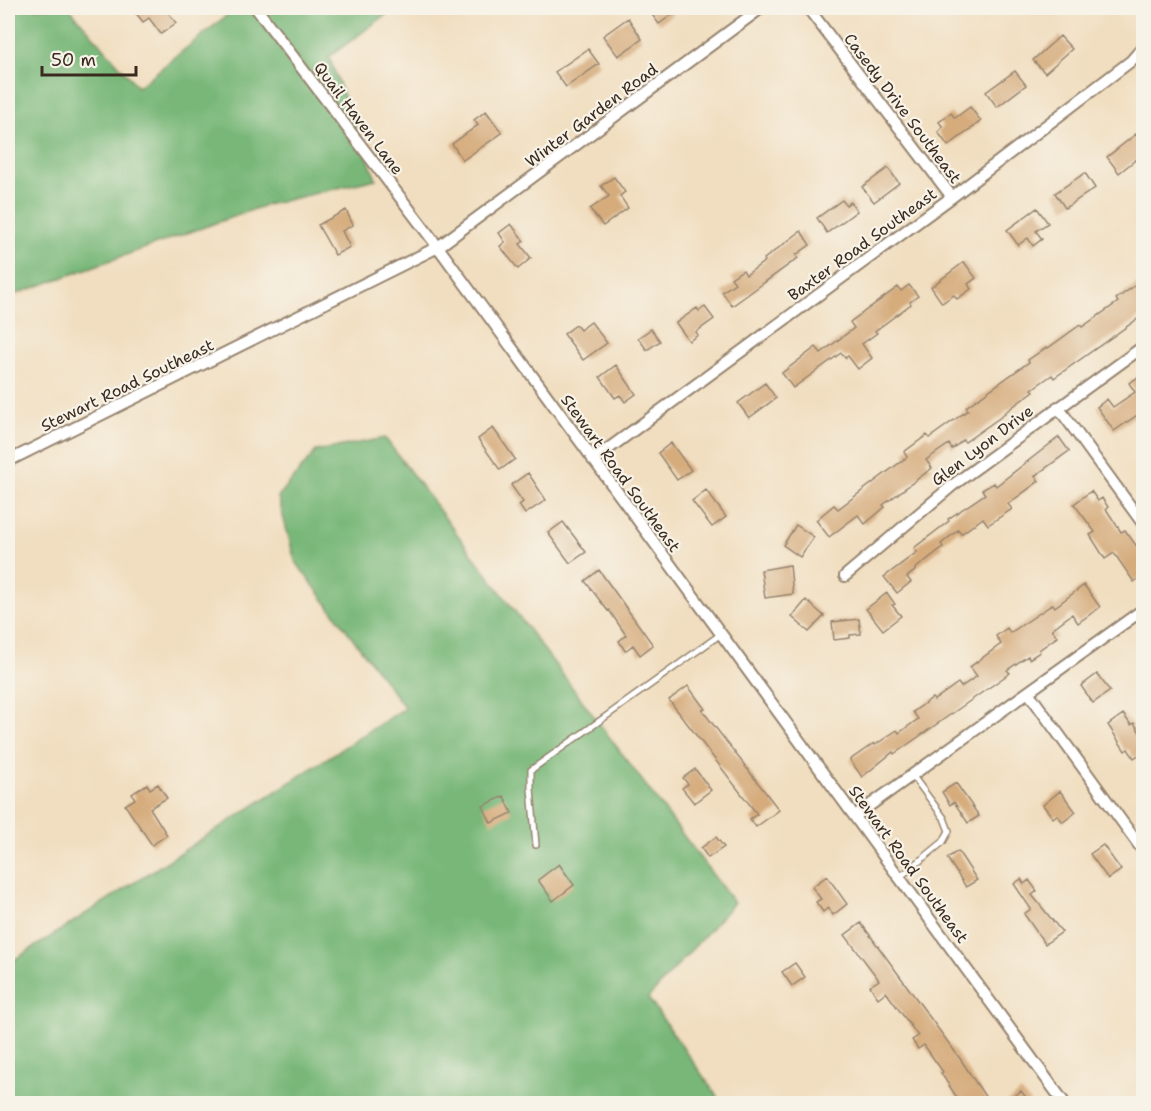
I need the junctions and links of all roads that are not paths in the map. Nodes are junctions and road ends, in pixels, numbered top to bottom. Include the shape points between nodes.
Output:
1 (256, 8) edge
2 (761, 8) edge
3 (808, 8) edge
4 (1143, 46) edge
5 (952, 197) junction
6 (438, 247) junction
7 (1143, 346) edge
8 (1058, 407) junction
9 (593, 460) junction
10 (8, 461) edge
11 (1143, 525) edge
12 (845, 576) dead end
13 (1143, 609) edge
14 (721, 634) junction
15 (1028, 692) junction
16 (912, 775) junction
17 (855, 816) junction
18 (536, 845) dead end
19 (1143, 852) edge
20 (900, 877) junction
21 (1065, 1104) edge

1 - 6 street, Quail Haven Lane
2 - 6 street, Winter Garden Road
3 - 5 street, Casedy Drive Southeast
4 - 5 street, Baxter Road Southeast via 1131,61
5 - 9 street, Baxter Road Southeast
6 - 9 street, Stewart Road Southeast
6 - 10 street, Stewart Road Southeast
7 - 8 street, Glen Lyon Drive
8 - 11 street
8 - 12 street, Glen Lyon Drive via 953,485
9 - 14 street, Stewart Road Southeast
13 - 15 street
14 - 17 street, Stewart Road Southeast
14 - 18 lane via 531,770
15 - 16 street
15 - 19 street
16 - 17 street
16 - 20 lane via 949,831 943,842
17 - 20 street, Stewart Road Southeast
20 - 21 street, Stewart Road Southeast

